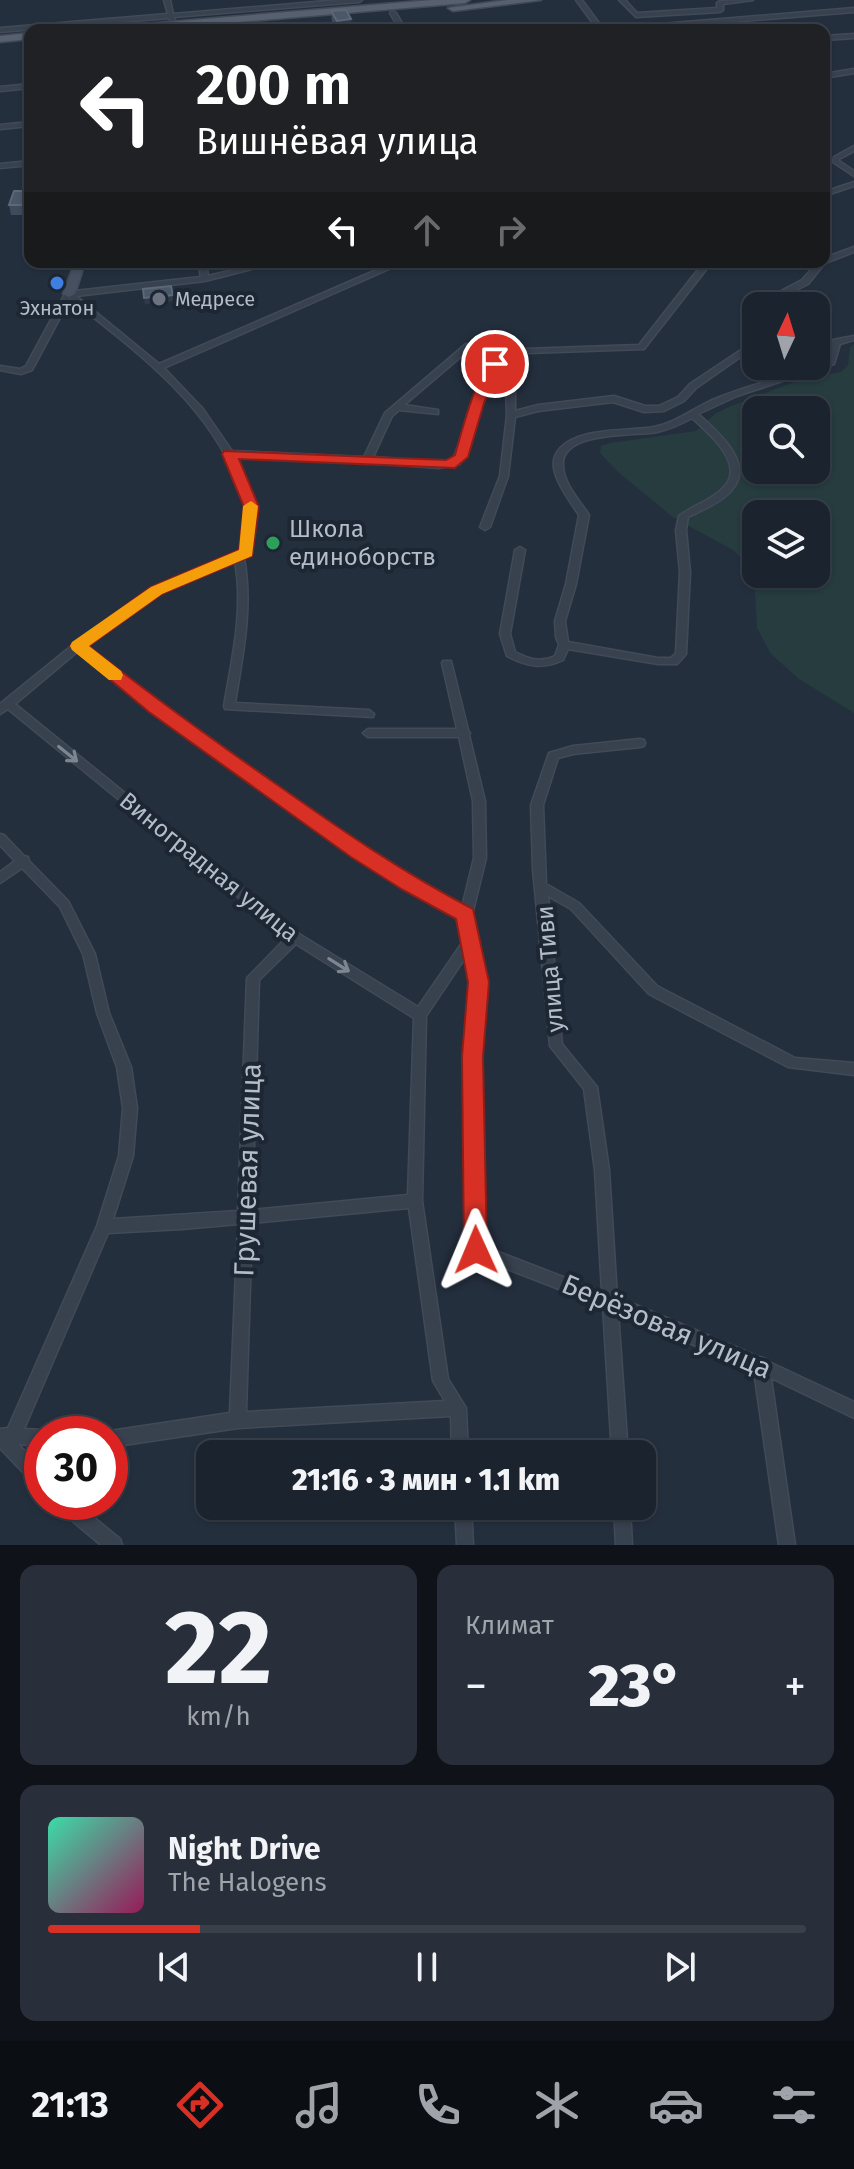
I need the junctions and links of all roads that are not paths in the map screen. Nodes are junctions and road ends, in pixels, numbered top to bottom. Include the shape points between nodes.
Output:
1 (167, 0) edge
2 (359, 0) edge
3 (465, 0) edge
4 (536, 0) edge
5 (579, 0) edge
6 (622, 0) edge
7 (750, 0) edge
8 (518, 1) edge
9 (314, 2) edge
10 (371, 7) edge
11 (854, 10) edge
12 (393, 13) junction
13 (172, 20) junction
14 (103, 24) edge
15 (146, 24) edge
16 (239, 24) edge
17 (399, 24) edge
18 (597, 24) edge
19 (685, 24) edge
20 (24, 29) edge
21 (0, 30) edge
22 (854, 36) edge
23 (24, 37) edge
24 (830, 38) edge
25 (0, 39) edge
26 (24, 44) edge
27 (0, 46) edge
28 (854, 71) edge
29 (830, 75) edge
30 (24, 87) edge
31 (0, 89) edge
32 (24, 125) edge
33 (0, 127) edge
34 (854, 148) edge
35 (24, 164) edge
36 (0, 166) edge
37 (854, 174) edge
38 (854, 184) edge
39 (830, 192) edge
40 (854, 249) edge
41 (830, 258) edge
42 (78, 268) edge
43 (203, 268) edge
44 (250, 268) edge
45 (387, 268) edge
46 (703, 268) edge
47 (817, 268) edge
48 (205, 279) junction
49 (786, 292) edge
50 (69, 294) junction
51 (854, 338) edge
52 (503, 347) junction
53 (524, 351) junction
54 (742, 352) edge
55 (160, 367) junction
56 (0, 368) edge
57 (397, 407) junction
58 (644, 409) junction
59 (435, 412) dead end
60 (693, 414) junction
61 (511, 415) junction
62 (675, 423) junction
63 (229, 454) junction
64 (367, 460) junction
65 (485, 527) dead end
66 (520, 550) dead end
67 (239, 556) junction
68 (564, 645) junction
69 (78, 646) junction
70 (447, 663) dead end
71 (4, 707) edge
72 (369, 714) dead end
73 (368, 733) dead end
74 (465, 733) junction
75 (640, 743) dead end
76 (0, 838) edge
77 (24, 860) junction
78 (0, 878) edge
79 (543, 888) junction
80 (466, 915) junction
81 (295, 937) junction
82 (470, 941) junction
83 (420, 1015) junction
84 (854, 1069) edge
85 (415, 1201) junction
86 (245, 1219) junction
87 (104, 1226) junction
88 (612, 1300) junction
89 (761, 1364) junction
90 (458, 1408) junction
91 (854, 1410) edge
92 (238, 1420) junction
93 (4, 1436) edge
94 (128, 1436) edge
95 (24, 1437) edge
96 (459, 1440) edge
97 (619, 1440) edge
98 (24, 1459) edge
99 (84, 1520) edge
100 (464, 1520) edge
101 (623, 1520) edge
102 (114, 1545) edge
103 (465, 1545) edge
104 (624, 1545) edge
105 (787, 1545) edge

1 - 13 street
2 - 9 street
3 - 10 main road
4 - 8 main road
5 - 18 street
6 - 7 street via 636,15 720,10 720,3
8 - 12 main road
9 - 13 street
10 - 12 main road
10 - 13 main road
10 - 16 main road
11 - 19 street
12 - 17 street
13 - 14 street
13 - 15 main road
20 - 21 street
22 - 24 street
23 - 25 main road
26 - 27 main road
28 - 29 street
30 - 31 street
32 - 33 street
34 - 37 street via 836,158
35 - 36 street
38 - 39 street
40 - 41 street
42 - 50 street
43 - 48 street
44 - 48 street
45 - 55 street
46 - 53 street via 641,347
47 - 49 street
48 - 50 street
50 - 55 street
50 - 56 street via 29,368
51 - 60 street via 836,342 831,362 718,400
52 - 53 street
52 - 57 street via 469,346
52 - 64 street via 457,462
53 - 61 street via 511,383
54 - 58 street via 670,406
55 - 63 street via 199,408
57 - 59 street
57 - 64 street
58 - 61 street via 614,399
58 - 62 street
60 - 62 street
60 - 68 street via 724,444 733,459 734,481 684,516 681,654 673,662 658,661
61 - 65 street via 504,476
62 - 68 street via 591,437 561,452 561,475 584,515 571,586 559,617
63 - 64 street
63 - 67 street via 251,507 247,553
66 - 68 street via 505,634 511,654 528,663 548,664 559,658
67 - 69 street via 157,591
67 - 72 street via 245,579 243,623 229,706
69 - 71 street
69 - 80 street via 155,708 358,852
70 - 74 street
71 -> 81 street, Виноградная улица
73 - 74 street
74 - 80 street via 479,801 480,858
75 - 79 street, улица Тиви via 617,749 567,749 553,756 537,805
76 - 77 street
77 - 78 street
77 - 87 street via 64,904 89,954 103,1013 124,1067 130,1108 126,1156
79 - 84 street via 575,906 653,990 793,1063
79 - 88 street, улица Тиви via 556,1046 590,1087
80 - 82 street
81 -> 83 street, Виноградная улица
81 - 86 street, Грушевая улица via 253,978
82 - 83 street
82 - 88 street, Берёзовая улица via 478,982 472,1057 476,1250
83 - 85 street
85 - 86 street
85 - 90 street via 441,1381
86 - 87 street
86 - 92 street, Грушевая улица
87 - 93 street
88 - 89 street, Берёзовая улица
88 - 97 street, улица Тиви
89 - 91 street, Берёзовая улица
89 - 105 street
90 - 92 street
90 - 96 street
92 - 94 street
93 - 95 street
93 - 98 street
99 - 102 street
100 - 103 street
101 - 104 street

